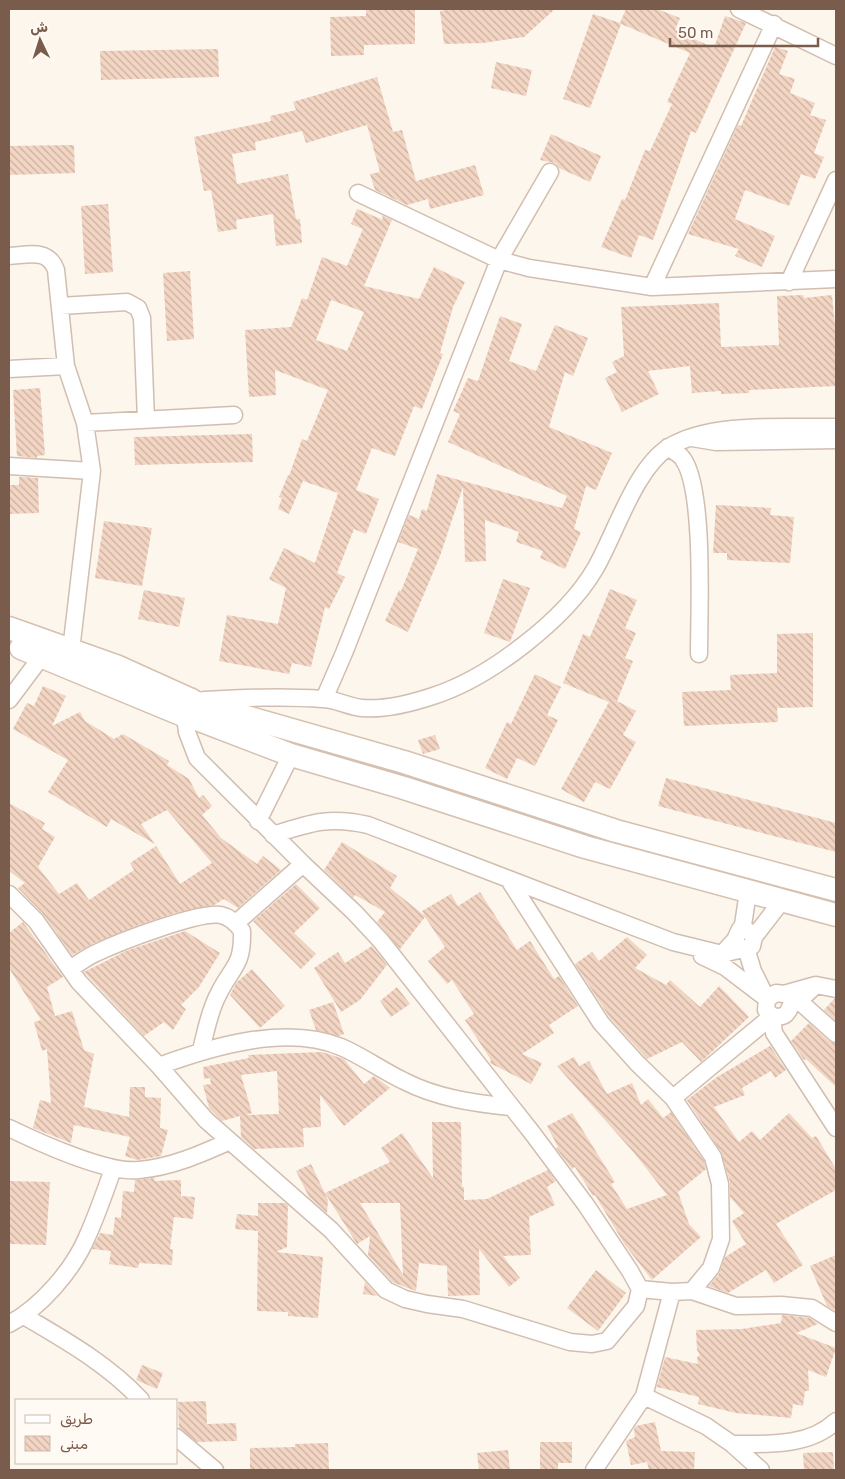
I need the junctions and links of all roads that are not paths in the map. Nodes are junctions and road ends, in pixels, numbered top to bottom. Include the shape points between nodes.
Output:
1 (739, 9) edge
2 (774, 24) junction
3 (836, 56) edge
4 (550, 172) dead end
5 (836, 180) edge
6 (358, 193) dead end
7 (9, 256) edge
8 (499, 260) junction
9 (836, 279) edge
10 (788, 282) junction
11 (652, 287) junction
12 (60, 306) junction
13 (66, 366) junction
14 (9, 369) edge
15 (234, 414) dead end
16 (146, 420) junction
17 (85, 423) junction
18 (836, 427) edge
19 (689, 438) junction
20 (836, 440) edge
21 (668, 447) junction
22 (9, 466) edge
23 (92, 471) junction
24 (9, 628) edge
25 (9, 644) edge
26 (700, 654) dead end
27 (42, 656) junction
28 (70, 659) junction
29 (324, 698) junction
30 (9, 700) edge
31 (189, 708) junction
32 (291, 754) junction
33 (258, 821) junction
34 (273, 835) junction
35 (303, 864) junction
36 (509, 880) junction
37 (836, 890) edge
38 (748, 892) junction
39 (9, 894) edge
40 (781, 902) junction
41 (836, 915) edge
42 (236, 922) junction
43 (744, 941) junction
44 (673, 942) junction
45 (70, 969) junction
46 (836, 989) edge
47 (767, 999) junction
48 (791, 1000) junction
49 (772, 1016) junction
50 (836, 1034) edge
51 (201, 1050) junction
52 (159, 1066) junction
53 (673, 1098) junction
54 (510, 1107) junction
55 (9, 1128) edge
56 (836, 1128) edge
57 (230, 1141) junction
58 (114, 1169) junction
59 (640, 1289) junction
60 (692, 1291) junction
61 (672, 1292) junction
62 (24, 1316) junction
63 (836, 1323) edge
64 (9, 1324) edge
65 (644, 1396) junction
66 (140, 1399) edge
67 (836, 1421) edge
68 (178, 1439) edge
69 (732, 1444) junction
70 (215, 1470) edge
71 (594, 1470) edge
72 (761, 1470) edge

1 - 2 street
2 - 3 street
2 - 11 street
4 - 8 street
5 - 10 street
6 - 8 street
7 - 12 street via 47,256 53,260
8 - 11 street via 529,268
8 - 29 street
9 - 10 street
10 - 11 street
12 - 13 street
12 - 16 street via 127,302 138,308 142,318
13 - 14 street
13 - 17 street
15 - 16 street
16 - 17 street
17 - 23 street
18 - 19 street via 715,430
19 - 20 street via 716,442
19 - 21 street
21 - 26 street via 683,458 698,511
21 - 29 street via 652,462 636,486 594,570 571,602 540,634 477,675 435,696 400,705 363,708
22 - 23 street
23 - 28 street
24 - 28 main road
25 - 27 main road
27 - 28 main road
27 - 30 street
28 - 31 main road
29 - 31 street
31 - 32 main road
31 - 33 street via 187,732 197,758
31 - 37 main road via 404,762 616,831
32 - 33 street
32 - 38 main road via 585,847
33 - 34 street
34 - 35 street
34 - 36 street via 316,821 345,819 368,824
35 - 42 street
35 - 54 street via 381,941 458,1036
36 - 44 street
36 - 53 street via 601,1023
38 - 40 main road
38 - 43 street
39 - 45 street via 36,921
40 - 41 main road
40 - 43 street
42 - 45 street via 221,915 207,916 156,930 94,953
42 - 51 street via 242,931 239,963 218,993
43 - 44 street via 722,954
43 - 47 street via 753,971
44 - 47 street via 724,967
45 - 52 street
46 - 48 street via 816,985
47 - 48 street via 776,992
47 - 49 street via 766,1010
48 - 49 street via 788,1014 782,1018
48 - 50 street
49 - 53 street
49 - 56 street via 774,1033
51 - 52 street
51 - 54 street via 283,1038 310,1039 340,1047 432,1093
52 - 57 street via 206,1120
53 - 60 street via 713,1156 720,1184 721,1239 711,1268
54 - 59 street via 586,1205
55 - 58 street
57 - 58 street via 170,1165 138,1170
57 - 59 street via 331,1230 374,1280 405,1299 463,1309 570,1342 592,1344 606,1341 621,1326 636,1306
58 - 62 street via 87,1239 57,1284
59 - 61 street
60 - 61 street
60 - 63 street via 736,1306 812,1308
61 - 65 street
62 - 64 street
62 - 66 street via 82,1352
65 - 69 street via 706,1426
65 - 71 street
67 - 69 street via 826,1430 785,1443
68 - 70 street
69 - 72 street

